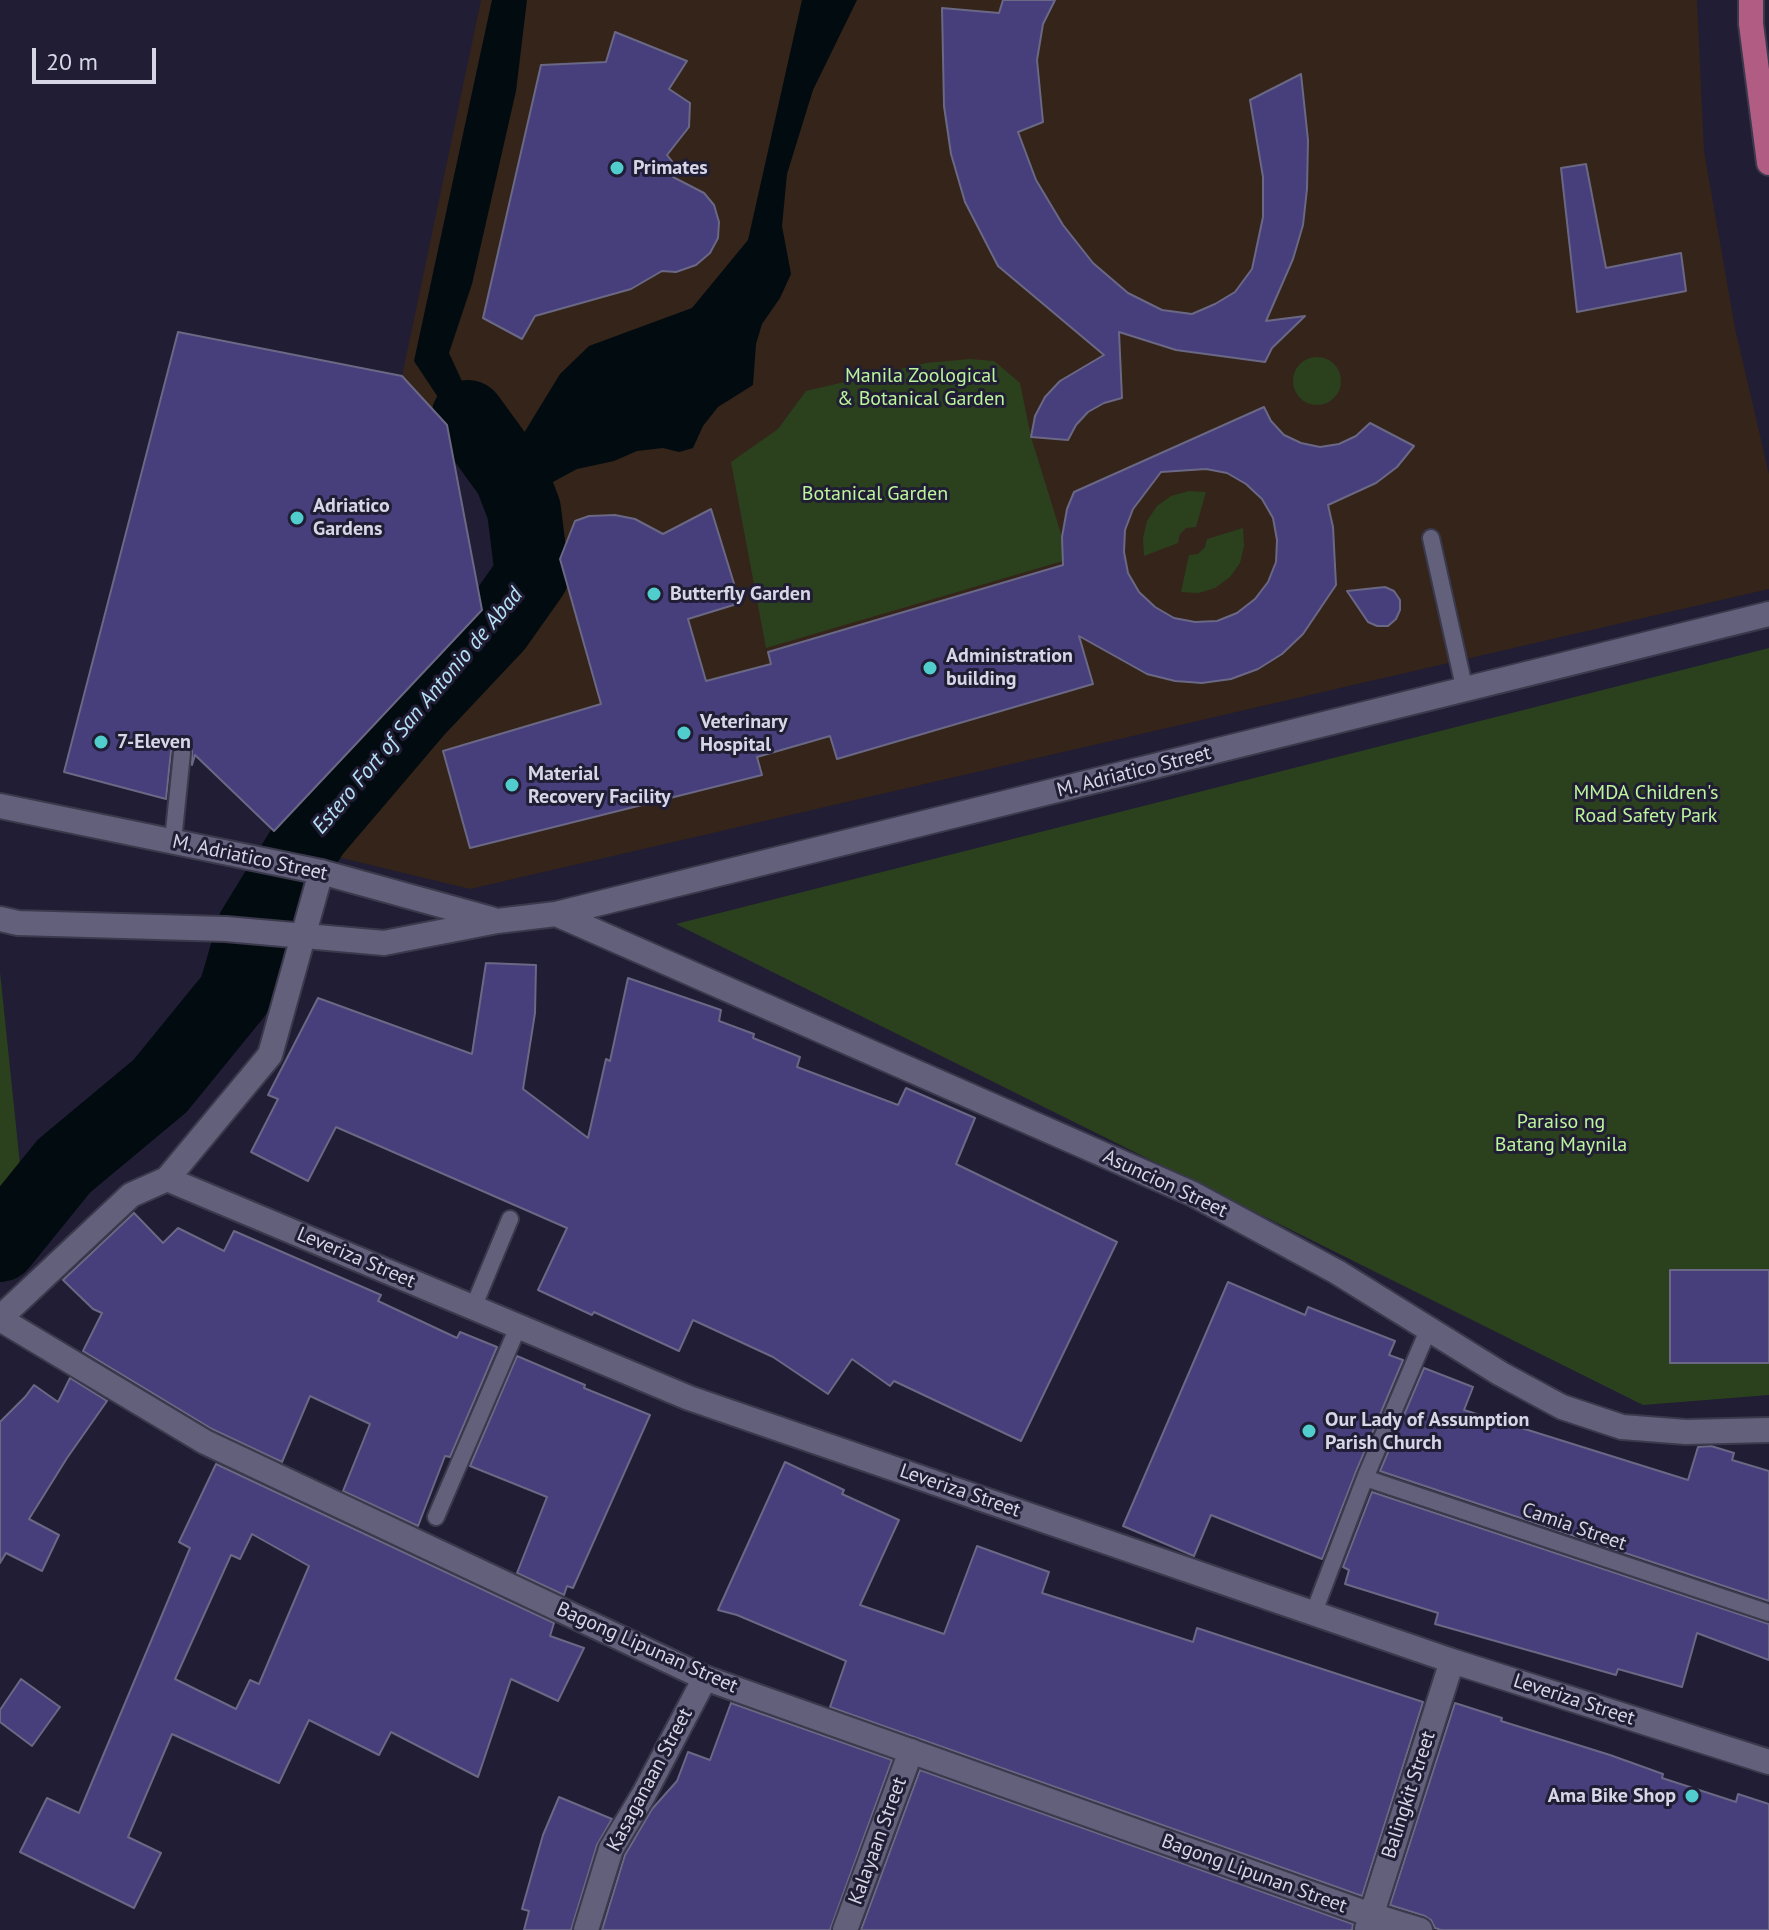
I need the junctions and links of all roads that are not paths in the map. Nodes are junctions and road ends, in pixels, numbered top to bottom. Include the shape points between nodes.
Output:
1 (1757, 17) edge
2 (1769, 163) edge
3 (1431, 538) dead end
4 (1769, 614) edge
5 (1465, 691) junction
6 (182, 753) dead end
7 (0, 806) edge
8 (173, 841) junction
9 (317, 872) junction
10 (556, 914) junction
11 (0, 919) edge
12 (497, 921) junction
13 (294, 934) junction
14 (167, 1179) junction
15 (510, 1219) dead end
16 (473, 1308) junction
17 (0, 1318) edge
18 (518, 1327) junction
19 (1429, 1328) junction
20 (1769, 1430) edge
21 (1365, 1478) junction
22 (436, 1517) dead end
23 (1314, 1612) junction
24 (1769, 1613) edge
25 (1452, 1661) junction
26 (705, 1678) junction
27 (911, 1751) junction
28 (1769, 1762) edge
29 (1369, 1923) edge
30 (586, 1930) edge
31 (845, 1930) edge
32 (1420, 1930) edge

1 - 2 main road
3 - 5 lane
4 - 5 street, M. Adriatico Street
5 - 10 street, M. Adriatico Street
6 - 8 lane
7 - 8 street, M. Adriatico Street
8 - 9 street, M. Adriatico Street
9 - 12 street, M. Adriatico Street
9 - 13 street
10 - 12 street, M. Adriatico Street
10 - 19 street, Asuncion Street via 1193,1194
11 - 13 street, M. Adriatico Street
12 - 13 street, M. Adriatico Street via 384,943
13 - 14 street via 270,1055
14 - 16 street, Leveriza Street
14 - 17 street via 131,1195
15 - 16 lane
16 - 18 street, Leveriza Street
17 - 26 street, Bagong Lipunan Street via 205,1442
18 - 22 lane
18 - 23 street, Leveriza Street via 689,1398
19 - 20 street, Asuncion Street via 1562,1407 1622,1427
19 - 21 lane
21 - 23 lane
21 - 24 lane, Camia Street
23 - 25 street, Leveriza Street
25 - 28 street, Leveriza Street
25 - 29 street, Balingkit Street
26 - 27 street, Bagong Lipunan Street
26 - 30 street, Kasaganaan Street via 611,1849
27 - 29 street, Bagong Lipunan Street
27 - 31 street, Kalayaan Street
29 - 32 street, Bagong Lipunan Street

